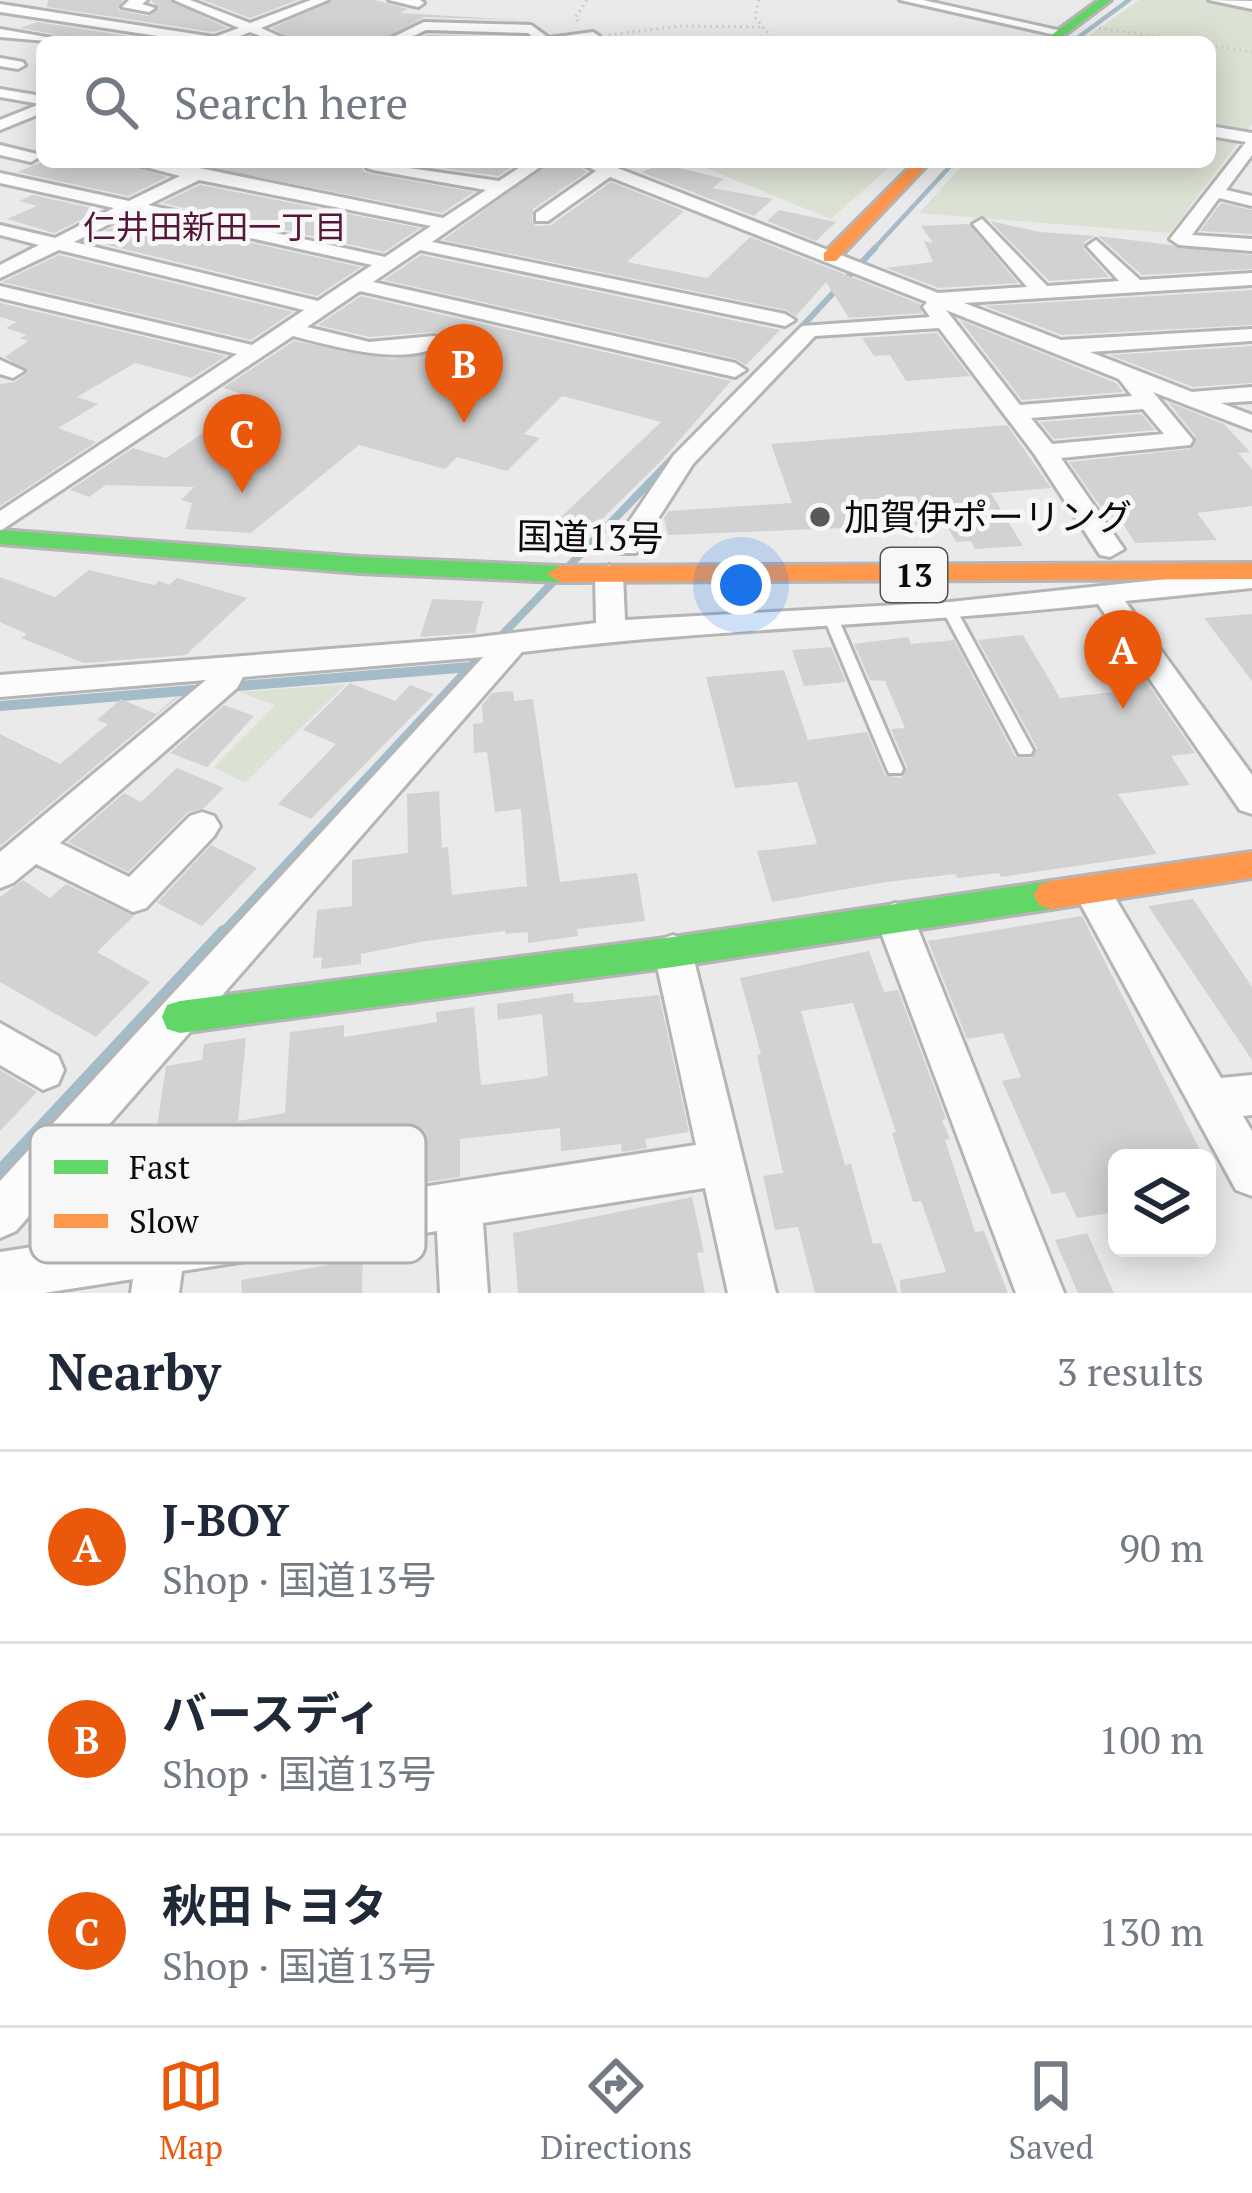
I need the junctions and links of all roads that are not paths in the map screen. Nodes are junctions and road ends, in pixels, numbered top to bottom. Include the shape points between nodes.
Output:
1 (90, 0) edge
2 (180, 0) edge
3 (322, 0) edge
4 (395, 0) edge
5 (906, 0) edge
6 (1215, 0) edge
7 (418, 3) edge
8 (1252, 5) edge
9 (0, 8) edge
10 (1104, 14) edge
11 (46, 15) junction
12 (251, 28) junction
13 (0, 31) edge
14 (177, 36) edge
15 (230, 36) edge
16 (271, 36) edge
17 (402, 36) edge
18 (539, 36) edge
19 (1050, 36) edge
20 (1056, 36) edge
21 (36, 39) edge
22 (0, 62) edge
23 (18, 65) dead end
24 (0, 93) edge
25 (36, 109) edge
26 (36, 111) edge
27 (0, 125) edge
28 (1216, 132) edge
29 (1252, 141) edge
30 (0, 150) edge
31 (31, 157) dead end
32 (1245, 165) edge
33 (163, 168) edge
34 (209, 168) edge
35 (390, 168) edge
36 (530, 168) edge
37 (601, 168) edge
38 (919, 168) edge
39 (608, 171) junction
40 (196, 175) junction
41 (0, 178) edge
42 (501, 188) junction
43 (1217, 194) junction
44 (1252, 201) edge
45 (129, 207) junction
46 (542, 218) dead end
47 (446, 224) junction
48 (982, 224) dead end
49 (0, 230) edge
50 (58, 243) junction
51 (1223, 243) junction
52 (417, 244) junction
53 (1252, 245) edge
54 (1096, 246) dead end
55 (388, 263) junction
56 (847, 264) junction
57 (1252, 269) edge
58 (0, 272) edge
59 (1252, 279) edge
60 (356, 284) junction
61 (1135, 286) junction
62 (0, 292) edge
63 (1042, 292) junction
64 (934, 305) junction
65 (321, 308) junction
66 (785, 320) dead end
67 (290, 328) junction
68 (1252, 335) edge
69 (434, 342) dead end
70 (1052, 347) junction
71 (255, 352) junction
72 (735, 370) dead end
73 (1130, 379) junction
74 (1252, 394) edge
75 (1182, 398) junction
76 (1148, 402) junction
77 (1014, 412) junction
78 (1252, 424) edge
79 (1045, 452) junction
80 (0, 523) edge
81 (0, 537) edge
82 (626, 547) dead end
83 (1110, 549) dead end
84 (609, 574) junction
85 (1252, 575) edge
86 (1108, 598) junction
87 (950, 611) junction
88 (831, 618) junction
89 (610, 631) junction
90 (512, 644) junction
91 (231, 666) junction
92 (0, 686) edge
93 (1025, 750) dead end
94 (895, 769) dead end
95 (1252, 801) edge
96 (202, 826) dead end
97 (32, 845) junction
98 (1252, 865) edge
99 (0, 873) edge
100 (1091, 890) junction
101 (895, 919) junction
102 (674, 952) junction
103 (179, 1017) junction
104 (0, 1042) edge
105 (43, 1070) dead end
106 (1232, 1098) edge
107 (81, 1125) edge
108 (722, 1163) junction
109 (1252, 1174) edge
110 (30, 1182) edge
111 (459, 1206) junction
112 (426, 1213) edge
113 (0, 1215) edge
114 (203, 1263) edge
115 (158, 1273) edge
116 (0, 1276) edge
117 (464, 1293) edge
118 (752, 1293) edge
119 (1040, 1293) edge

1 - 11 street
2 - 12 street
3 - 12 street
4 - 7 street
5 - 19 street
6 - 8 street
9 - 11 street
10 - 20 main road
11 - 13 street
11 - 14 street
12 - 15 street
12 - 16 street
13 - 21 street
17 - 18 street via 424,26 531,29
22 - 23 street
24 - 25 street
26 - 27 street
28 - 29 street
29 - 32 street
30 - 31 street
32 - 43 street
33 - 40 street
34 - 40 street
35 - 42 street
36 - 42 street
37 - 39 street
38 - 56 main road
39 - 46 street
39 - 56 street
40 - 45 street
40 - 47 street
41 - 45 street
42 - 47 street
43 - 44 street
43 - 51 street via 1179,239
45 - 50 street
45 - 55 street
47 - 52 street
48 - 63 street
49 - 50 street
50 - 58 street
50 - 65 street
51 - 53 street
51 - 57 street
52 - 55 street
52 - 66 street
54 - 61 street
55 - 60 street
56 - 64 street
59 - 61 street
60 - 65 street
60 - 72 street
61 - 63 street
62 - 71 street
63 - 64 street
64 - 70 street
64 - 77 street
64 - 82 street via 809,331 683,460
65 - 67 street
67 - 69 street via 369,348
67 - 71 street
68 - 70 street
70 - 73 street
71 - 80 street
73 - 75 street
73 - 76 street
74 - 75 street
75 - 78 street
76 - 77 street
76 - 79 street via 1180,440
77 - 79 street
79 - 83 street
81 - 84 main road, 国道13号 / 13 via 360,565
84 - 85 main road, 国道13号 / 13
84 - 89 street
85 - 86 street
86 - 87 street
86 - 95 street
87 - 88 street
87 - 93 lane
88 - 89 street
88 - 94 lane
89 - 90 street
90 - 91 street
90 - 103 street
91 - 92 street
91 - 97 street via 226,680
96 - 97 street via 133,897
97 - 99 street
98 - 100 main road
100 - 101 main road
100 - 106 street
101 - 102 main road
101 - 119 street
102 - 103 main road
102 - 108 street
103 - 107 street
104 - 105 street
106 - 109 street
108 - 111 street
108 - 118 street
110 - 113 street
111 - 112 street
111 - 117 street
114 - 115 street
115 - 116 street

